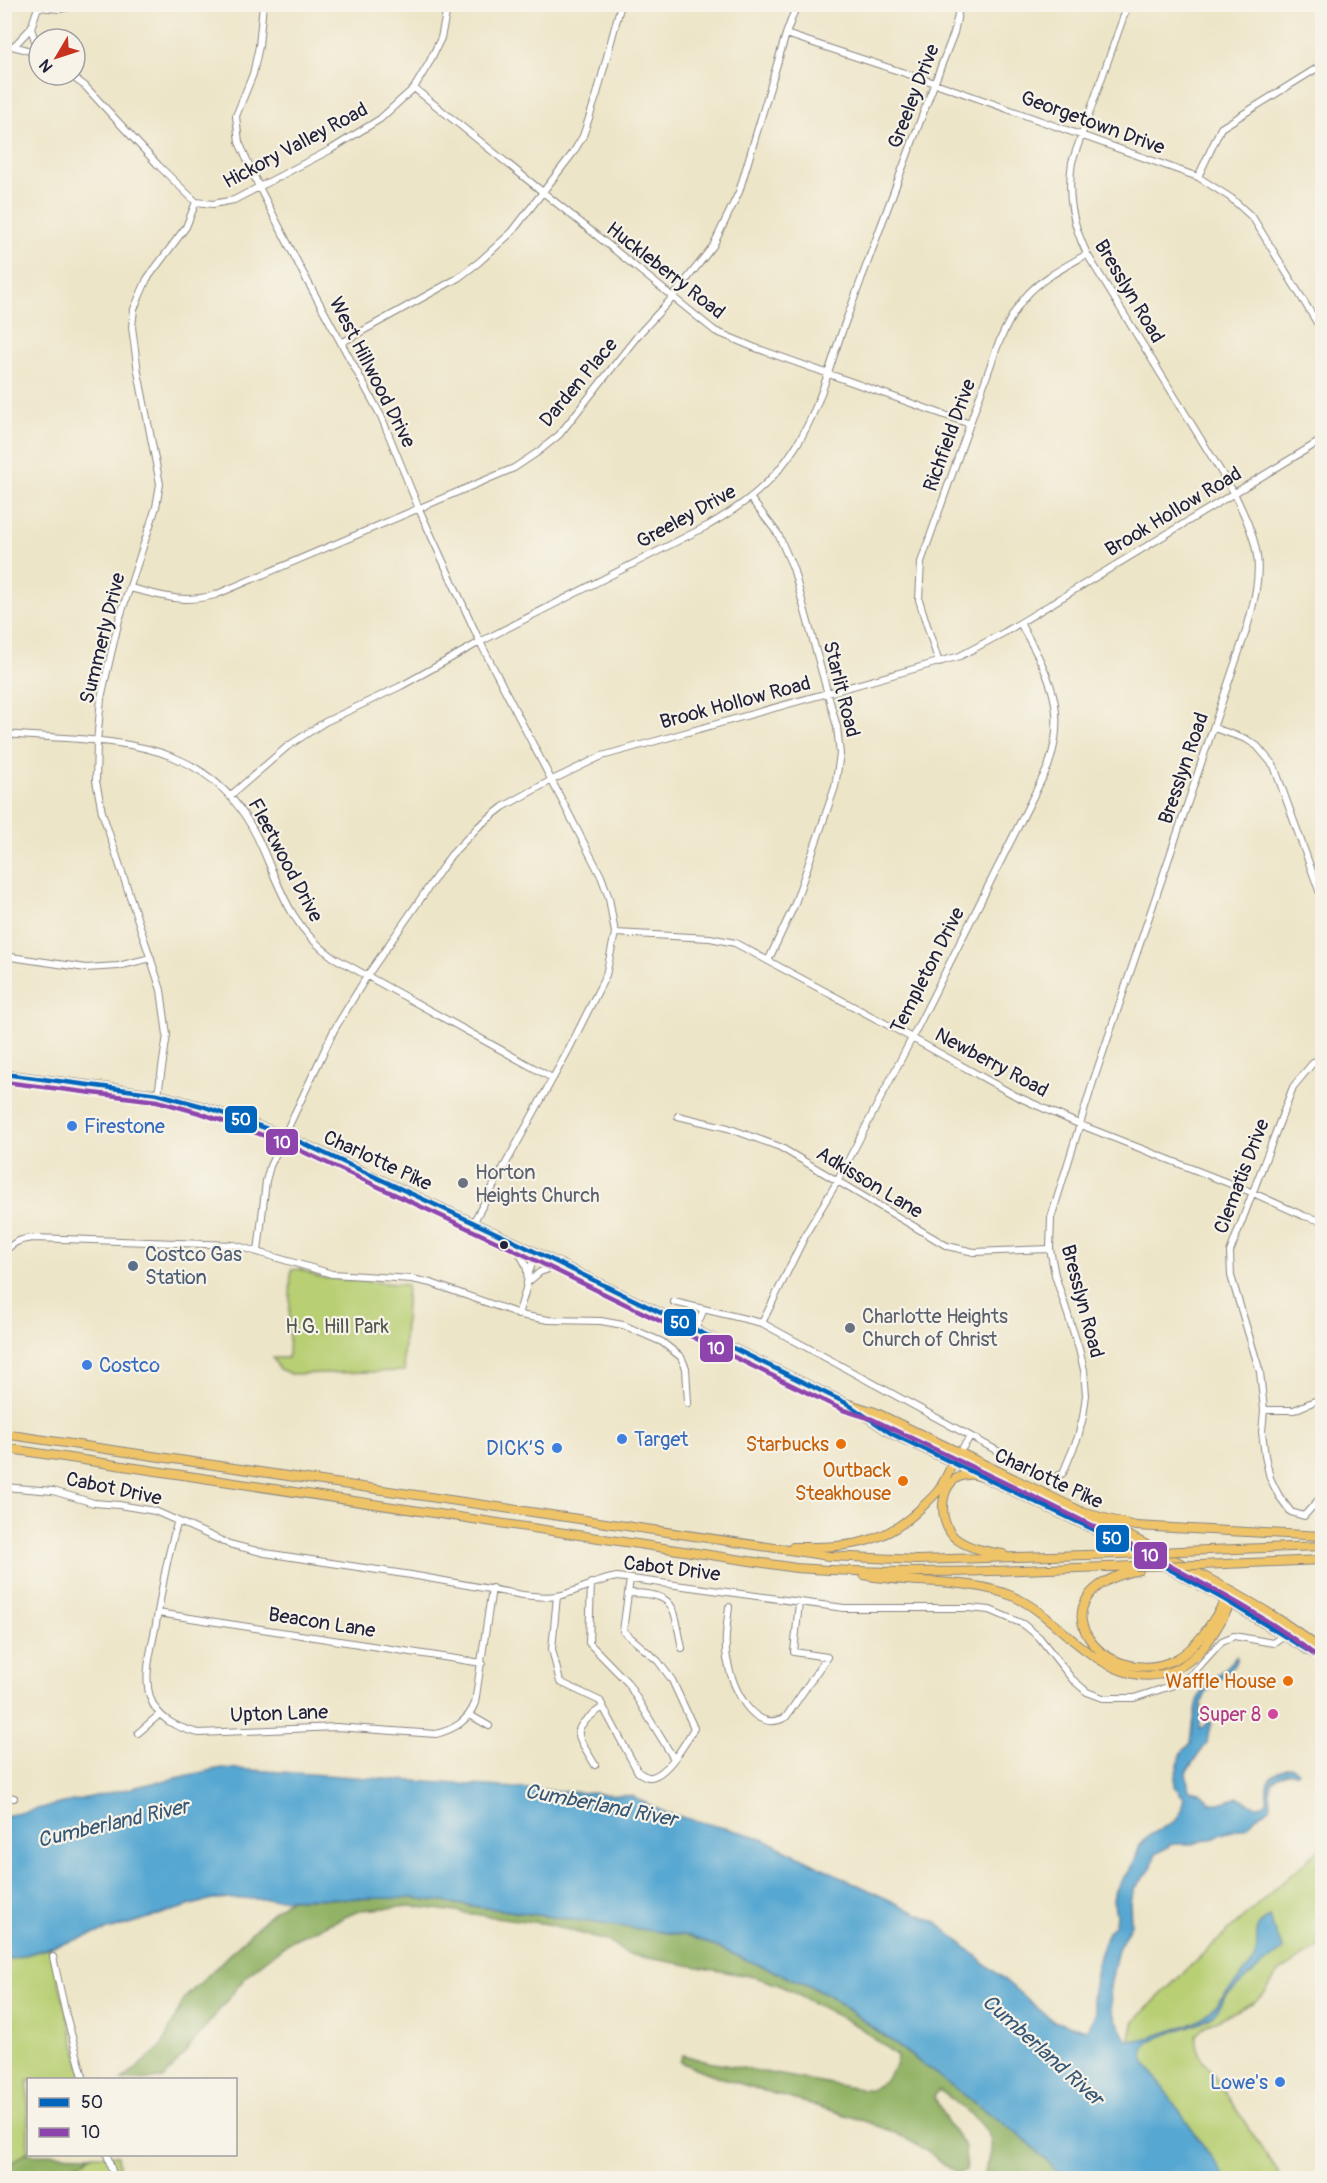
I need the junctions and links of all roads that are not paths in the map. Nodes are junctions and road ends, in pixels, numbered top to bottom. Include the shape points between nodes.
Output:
1 (85, 4) edge
2 (263, 4) edge
3 (448, 4) edge
4 (621, 4) edge
5 (796, 4) edge
6 (960, 4) edge
7 (1128, 4) edge
8 (39, 6) edge
9 (31, 27) edge
10 (27, 32) edge
11 (786, 34) junction
12 (4, 44) edge
13 (14, 46) junction
14 (27, 51) edge
15 (1323, 65) edge
16 (935, 83) junction
17 (86, 87) edge
18 (414, 88) junction
19 (1082, 135) junction
20 (1198, 177) junction
21 (259, 187) junction
22 (542, 192) junction
23 (196, 202) junction
24 (1087, 254) junction
25 (672, 298) junction
26 (1323, 331) edge
27 (341, 343) junction
28 (828, 374) junction
29 (970, 424) junction
30 (1323, 440) edge
31 (1234, 493) junction
32 (751, 499) junction
33 (419, 509) junction
34 (130, 588) junction
35 (1020, 623) junction
36 (480, 642) junction
37 (939, 663) junction
38 (827, 693) junction
39 (1214, 728) junction
40 (4, 734) edge
41 (97, 742) junction
42 (550, 781) junction
43 (231, 795) junction
44 (1323, 899) edge
45 (615, 933) junction
46 (4, 956) edge
47 (151, 958) junction
48 (768, 961) junction
49 (367, 976) junction
50 (912, 1038) junction
51 (1323, 1056) edge
52 (4, 1074) edge
53 (552, 1078) junction
54 (158, 1094) junction
55 (678, 1116) dead end
56 (1081, 1125) junction
57 (285, 1135) junction
58 (837, 1182) junction
59 (1251, 1192) junction
60 (1323, 1221) edge
61 (473, 1223) junction
62 (511, 1240) junction
63 (1050, 1249) junction
64 (4, 1252) edge
65 (258, 1252) junction
66 (536, 1253) junction
67 (560, 1265) junction
68 (527, 1276) junction
69 (527, 1284) junction
70 (674, 1302) dead end
71 (704, 1309) junction
72 (518, 1315) junction
73 (762, 1323) junction
74 (695, 1330) junction
75 (1323, 1398) edge
76 (688, 1403) dead end
77 (846, 1403) junction
78 (1264, 1410) junction
79 (4, 1434) edge
80 (970, 1437) junction
81 (4, 1448) edge
82 (959, 1454) junction
83 (953, 1463) junction
84 (982, 1477) junction
85 (4, 1487) edge
86 (1323, 1496) edge
87 (1081, 1512) junction
88 (178, 1521) junction
89 (1323, 1536) edge
90 (1323, 1546) edge
91 (760, 1547) junction
92 (1018, 1558) junction
93 (1323, 1560) edge
94 (1137, 1568) junction
95 (843, 1571) junction
96 (630, 1579) junction
97 (591, 1583) junction
98 (492, 1588) junction
99 (1234, 1592) junction
100 (628, 1593) junction
101 (556, 1596) junction
102 (799, 1602) junction
103 (1228, 1602) junction
104 (729, 1607) dead end
105 (158, 1613) junction
106 (1292, 1629) junction
107 (1283, 1636) junction
108 (682, 1648) dead end
109 (1323, 1651) edge
110 (1323, 1659) edge
111 (482, 1663) junction
112 (603, 1707) junction
113 (160, 1714) junction
114 (470, 1714) junction
115 (489, 1726) dead end
116 (138, 1733) dead end
117 (674, 1759) junction
118 (595, 1765) dead end
119 (4, 1796) edge
120 (14, 1798) dead end
121 (53, 1957) dead end
122 (84, 2078) edge
123 (108, 2156) edge
124 (114, 2178) edge

1 - 8 street via 59,9
2 - 21 street, West Hillwood Drive via 254,69 236,117 238,142
3 - 18 street, Hickory Valley Road via 441,38
4 - 22 street via 583,136
5 - 11 street, Darden Place
6 - 16 street, Greeley Drive via 954,33
7 - 19 street, Bresslyn Road
8 - 9 street
10 - 13 street
11 - 16 street, Georgetown Drive
11 - 25 street, Darden Place via 740,192 713,246
12 - 13 street
13 - 14 street
15 - 20 street via 1221,128
16 - 19 street, Georgetown Drive
16 - 28 street, Greeley Drive
17 - 23 street
18 - 21 street, Hickory Valley Road via 362,131
18 - 22 street, Huckleberry Road
19 - 20 street, Georgetown Drive
19 - 24 street, Bresslyn Road via 1069,182 1073,221
20 - 26 street, Georgetown Drive via 1253,218
21 - 23 street, Hickory Valley Road via 234,200
21 - 27 street, West Hillwood Drive
22 - 25 street, Huckleberry Road
22 - 27 street via 512,232 465,273
23 - 34 street, Summerly Drive via 186,227 147,279 134,309 132,327 138,372 160,484
24 - 29 street, Richfield Drive via 1042,280 1018,304 997,347
24 - 31 street, Bresslyn Road
25 - 28 street, Huckleberry Road via 727,337
25 - 33 street, Darden Place via 559,435 514,468
27 - 33 street, West Hillwood Drive via 381,416
28 - 29 street, Huckleberry Road
28 - 32 street, Greeley Drive via 796,446
29 - 37 street, Richfield Drive via 921,562 919,600
30 - 31 street, Brook Hollow Road
31 - 35 street, Brook Hollow Road
31 - 39 street, Bresslyn Road via 1255,540 1258,579 1247,628
32 - 36 street, Greeley Drive via 709,525
32 - 38 street, Starlit Road via 777,534 793,568
33 - 34 street, Darden Place via 196,600 172,599
33 - 36 street, West Hillwood Drive
34 - 41 street, Summerly Drive via 101,698
35 - 37 street, Brook Hollow Road via 960,656
35 - 50 street, Templeton Drive via 1053,690 1057,717 1054,749 1043,779
36 - 42 street, West Hillwood Drive
36 - 43 street, Greeley Drive via 311,731
37 - 38 street, Brook Hollow Road
38 - 42 street, Brook Hollow Road via 602,756
38 - 48 street, Starlit Road via 839,741 838,776 794,906
39 - 44 street via 1246,739 1274,766
39 - 56 street, Bresslyn Road
40 - 41 street, Fleetwood Drive
41 - 43 street, Fleetwood Drive via 140,746 180,758
41 - 47 street, Summerly Drive via 96,781 102,812
42 - 45 street, West Hillwood Drive via 601,876
42 - 49 street, Brook Hollow Road via 503,807 463,841
43 - 49 street, Fleetwood Drive via 257,836 302,930 327,953
45 - 48 street, Newberry Road via 718,939
45 - 53 street via 606,975
46 - 47 street via 86,968
47 - 54 street, Summerly Drive via 161,990 167,1035
48 - 50 street, Newberry Road
49 - 53 street, Fleetwood Drive
49 - 57 street, Brook Hollow Road via 333,1030
50 - 56 street, Newberry Road via 1016,1096
50 - 58 street, Templeton Drive
51 - 59 street, Clematis Drive via 1293,1087
52 - 54 main road, Charlotte Pike
53 - 61 street
54 - 57 main road, Charlotte Pike
55 - 58 street, Adkisson Lane via 757,1137
56 - 59 street, Newberry Road
56 - 63 street, Bresslyn Road via 1051,1218
57 - 61 main road, Charlotte Pike
57 - 65 street, Brook Hollow Road via 266,1180
58 - 63 street, Adkisson Lane via 947,1246 974,1252
58 - 73 street, Templeton Drive via 812,1222
59 - 60 street, Newberry Road
59 - 78 street, Clematis Drive via 1230,1252 1231,1276 1260,1372
61 - 62 main road, Charlotte Pike
62 - 66 main road, Charlotte Pike
62 - 68 street via 526,1266
63 - 80 street, Bresslyn Road via 1084,1370 1085,1408 1074,1449 1063,1473 1051,1480
64 - 65 street via 15,1242 34,1238 234,1245
65 - 72 street via 332,1274 431,1282
66 - 67 main road, Charlotte Pike
66 - 68 street
67 - 69 street via 540,1272
67 - 74 main road, Charlotte Pike
68 - 69 street
69 - 72 street
70 - 71 street
71 - 73 street
71 - 74 street
72 - 76 street via 623,1325 662,1342 681,1357 686,1368
73 - 80 street
74 - 77 main road, Charlotte Pike
75 - 78 street via 1294,1410
77 - 82 main road, Charlotte Pike via 875,1412
77 - 83 main road, Charlotte Pike via 892,1434
78 - 86 street, Clematis Drive via 1265,1456 1279,1496 1291,1512 1304,1516
79 - 91 highway
80 - 82 street
81 - 95 highway via 796,1568
82 - 83 main road
82 - 87 main road, Charlotte Pike
83 - 84 main road, Charlotte Pike
83 - 91 highway via 937,1492 888,1534 844,1546
84 - 92 highway via 968,1475 955,1480 943,1500 943,1520 967,1546
84 - 103 main road, Charlotte Pike via 1122,1543
85 - 88 street, Cabot Drive via 53,1491 94,1503 154,1511
87 - 89 highway via 1136,1526
87 - 99 main road, Charlotte Pike
88 - 98 street, Cabot Drive via 229,1545 265,1553
88 - 105 street
90 - 92 highway, bridge
91 - 92 highway via 829,1556 917,1560
93 - 94 highway, bridge
94 - 95 highway
94 - 103 highway via 1107,1579 1082,1604 1081,1622 1093,1644 1109,1658 1132,1666 1153,1666 1177,1658 1194,1645
95 - 103 highway via 882,1579 975,1586 1016,1597 1096,1659 1116,1670 1143,1677 1183,1666 1204,1647
96 - 97 street, Cabot Drive via 617,1577
96 - 100 street
96 - 102 street, Cabot Drive
97 - 101 street, Cabot Drive
97 - 117 street via 589,1643 627,1682
98 - 101 street, Cabot Drive via 523,1595
98 - 111 street
99 - 103 highway
99 - 106 main road, Charlotte Pike
100 - 108 street via 666,1599 672,1604
100 - 117 street via 623,1631 658,1661 672,1680 694,1728
101 - 112 street via 552,1649 560,1682 600,1701
102 - 104 street via 794,1652 827,1657 786,1717 778,1722 763,1721 752,1714 733,1680 726,1657
102 - 107 street, Cabot Drive via 844,1608 990,1610 1023,1624 1039,1637 1087,1692 1118,1700 1180,1683 1222,1641 1234,1636 1273,1643
103 - 107 main road, Charlotte Pike
105 - 111 street, Beacon Lane
105 - 113 street via 147,1676 150,1697
106 - 107 street, Cabot Drive
106 - 109 main road, Charlotte Pike
107 - 110 main road, Charlotte Pike
111 - 114 street
112 - 117 street via 638,1772 654,1776
112 - 118 street via 578,1728 577,1734
113 - 114 street, Upton Lane via 170,1724 198,1733 336,1727 436,1734 448,1731
113 - 116 street
114 - 115 street
119 - 120 street
121 - 122 street
123 - 124 street

